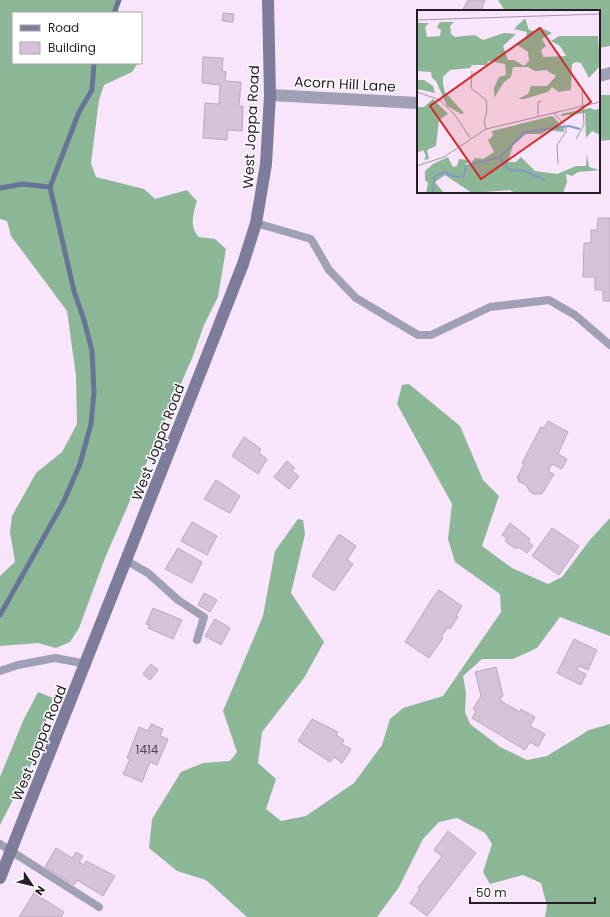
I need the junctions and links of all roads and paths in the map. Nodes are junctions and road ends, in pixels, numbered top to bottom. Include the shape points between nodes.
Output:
1 (268, 0) edge
2 (610, 73) edge
3 (600, 76) edge
4 (270, 95) junction
5 (417, 103) edge
6 (256, 223) junction
7 (610, 345) edge
8 (127, 561) junction
9 (197, 640) dead end
10 (87, 664) junction
11 (0, 671) edge
12 (0, 844) edge
13 (12, 852) junction
14 (0, 878) edge
15 (99, 907) dead end

1 - 4 street, West Joppa Road
2 - 3 street
4 - 5 street, Acorn Hill Lane
4 - 6 street, West Joppa Road via 266,164
6 - 7 lane via 311,240 329,270 356,298 418,335 431,335 490,307 550,300 575,315
6 - 8 street, West Joppa Road via 243,264
8 - 9 lane via 148,573 178,600 204,617
8 - 10 street, West Joppa Road
10 - 11 lane via 55,658
10 - 13 street, West Joppa Road
12 - 13 lane
13 - 14 street, West Joppa Road
13 - 15 lane

